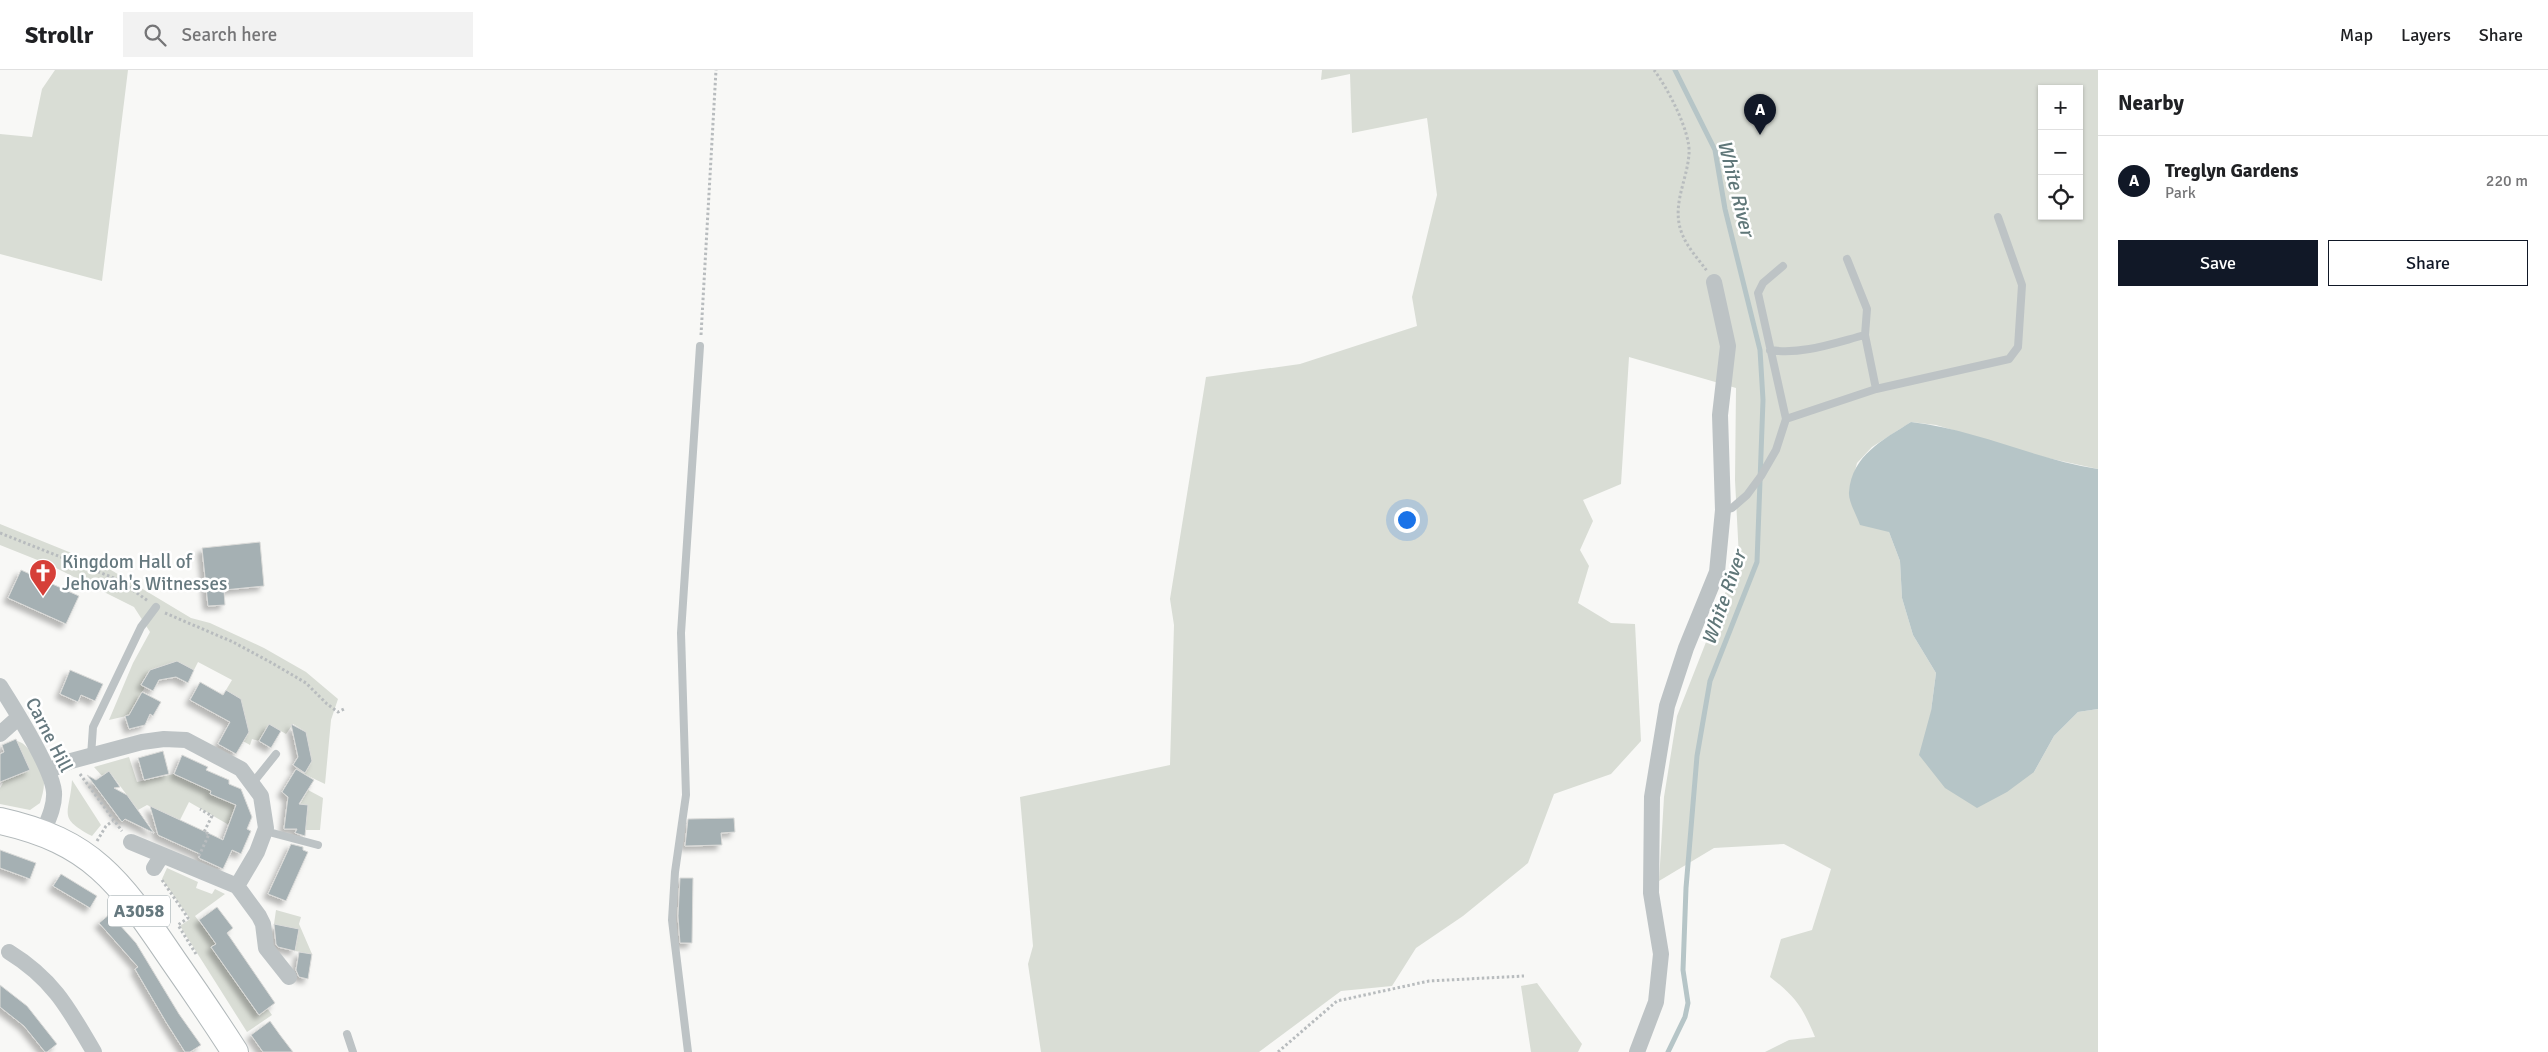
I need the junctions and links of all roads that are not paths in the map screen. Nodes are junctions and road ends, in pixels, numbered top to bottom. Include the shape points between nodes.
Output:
1 (1998, 217) dead end
2 (1847, 259) dead end
3 (1783, 266) dead end
4 (1714, 282) road end
5 (1865, 335) junction
6 (700, 346) road end
7 (1770, 350) junction
8 (1876, 389) junction
9 (1786, 419) junction
10 (1723, 510) junction
11 (156, 607) road end
12 (0, 686) edge
13 (19, 717) junction
14 (0, 734) edge
15 (276, 754) dead end
16 (91, 756) junction
17 (48, 771) junction
18 (252, 784) junction
19 (0, 821) edge
20 (265, 831) junction
21 (43, 832) junction
22 (131, 842) road end
23 (318, 845) dead end
24 (237, 886) junction
25 (9, 952) dead end
26 (289, 977) dead end
27 (347, 1034) dead end
28 (94, 1052) edge
29 (235, 1052) edge
30 (353, 1052) edge
31 (688, 1052) edge
32 (1637, 1052) edge

1 - 8 lane via 2022,285 2018,347 2009,359
2 - 5 lane via 1868,309
3 - 7 lane via 1763,283 1758,293
4 - 10 street via 1728,346 1720,415
5 - 7 lane via 1802,351
5 - 8 lane
6 - 31 lane via 681,633 686,795 672,920
7 - 9 lane
8 - 9 lane
9 - 10 lane via 1776,450 1761,476 1732,508
10 - 32 street via 1717,572 1667,706 1652,797 1651,893 1660,954 1656,1002
11 - 16 lane via 141,627 92,727
12 - 13 street, Carne Hill
13 - 14 street
13 - 17 street, Carne Hill
15 - 18 lane
16 - 17 street
16 - 18 street via 142,742 186,740 241,769
17 - 21 street, Carne Hill via 54,793
18 - 20 street via 261,796
19 - 21 main road, A3058
20 - 23 lane
20 - 24 street
21 - 29 main road, A3058 via 102,867 132,899
22 - 24 street via 158,861
24 - 26 street via 263,924 266,948
25 - 28 street via 31,966 58,993
27 - 30 lane

